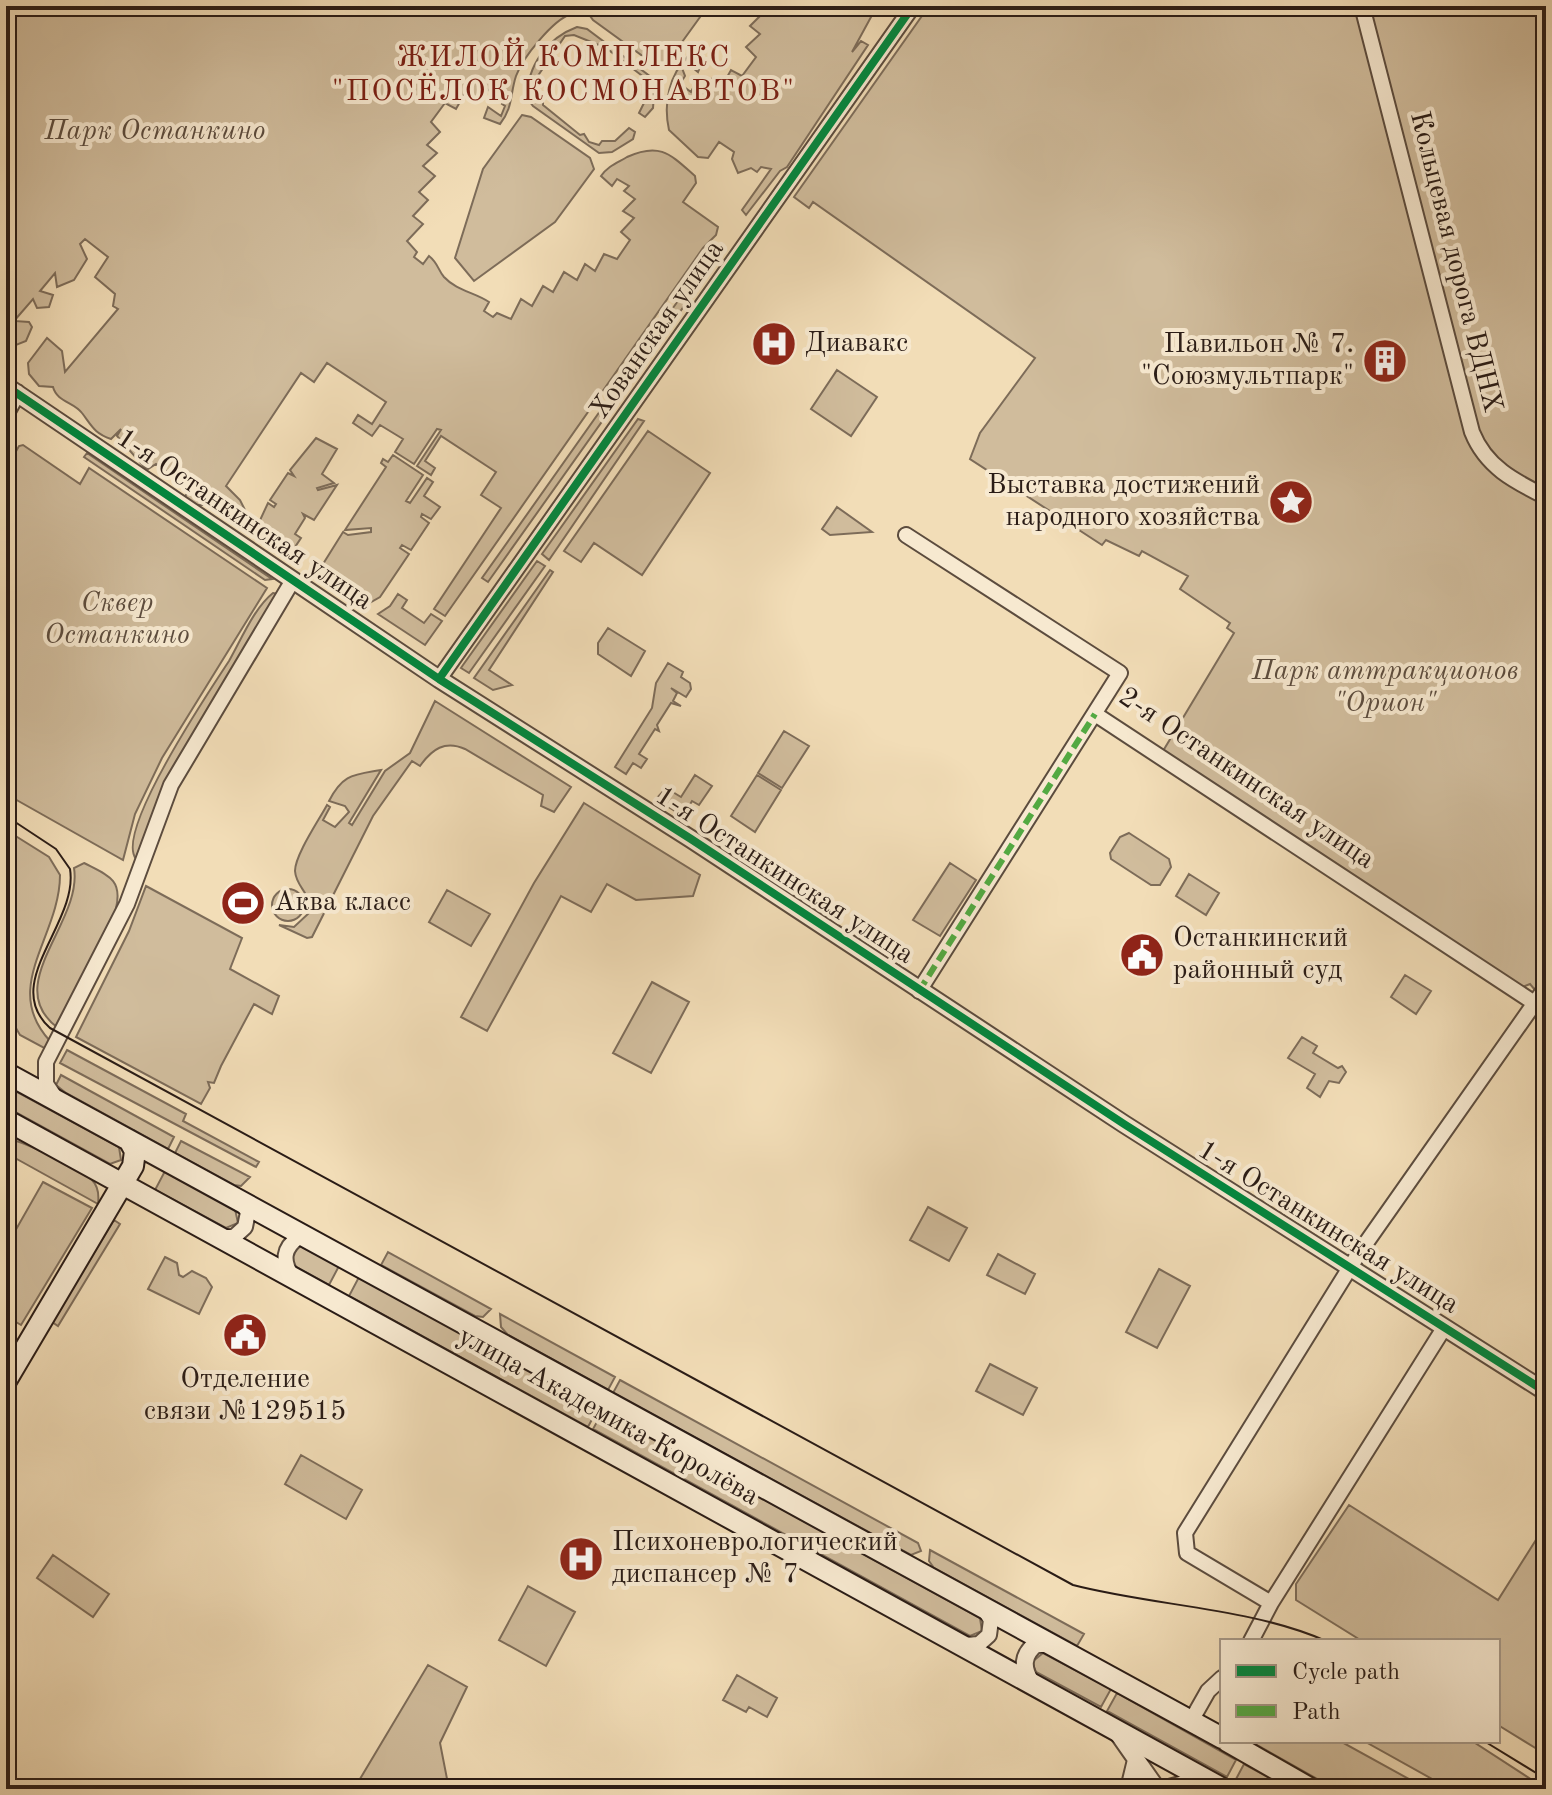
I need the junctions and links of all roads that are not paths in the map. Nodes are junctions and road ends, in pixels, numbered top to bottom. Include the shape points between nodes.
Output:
1 (913, 6) edge
2 (1362, 6) edge
3 (11, 390) edge
4 (6, 413) edge
5 (1546, 497) edge
6 (906, 535) dead end
7 (293, 580) junction
8 (439, 679) junction
9 (1095, 714) junction
10 (1546, 987) edge
11 (919, 991) junction
12 (1533, 1002) junction
13 (6, 1073) edge
14 (61, 1103) junction
15 (6, 1120) edge
16 (129, 1140) junction
17 (123, 1184) junction
18 (237, 1199) junction
19 (220, 1236) junction
20 (312, 1240) junction
21 (1349, 1268) junction
22 (292, 1277) junction
23 (1444, 1328) junction
24 (6, 1381) edge
25 (1546, 1392) edge
26 (1271, 1603) junction
27 (983, 1607) junction
28 (1252, 1639) edge
29 (1051, 1644) junction
30 (965, 1645) junction
31 (1220, 1680) edge
32 (1031, 1682) junction
33 (1191, 1721) junction
34 (1113, 1728) junction
35 (1220, 1738) edge
36 (1229, 1743) edge
37 (1136, 1760) junction
38 (1222, 1788) edge
39 (1129, 1789) edge
40 (1157, 1789) edge
41 (1166, 1789) edge
42 (1311, 1789) edge

1 - 8 street, Хованская улица
2 - 5 street, Кольцевая дорога ВДНХ via 1472,432 1501,472
3 - 4 street
3 - 7 street, 1-я Останкинская улица
6 - 9 street, 2-я Останкинская улица via 1120,673
7 - 8 street, 1-я Останкинская улица
7 - 14 street via 171,785 127,904 46,1062 46,1084
8 - 11 street, 1-я Останкинская улица
9 - 11 street
9 - 12 street, 2-я Останкинская улица
10 - 12 street
11 - 21 street, 1-я Останкинская улица
12 - 21 street
13 - 14 main road, улица Академика Королёва
14 - 16 main road, улица Академика Королёва
15 - 17 main road, улица Академика Королёва
16 - 17 main road via 136,1158
16 - 18 main road, улица Академика Королёва
17 - 19 main road, улица Академика Королёва
17 - 24 main road
18 - 19 street via 247,1205 245,1227 234,1237
18 - 20 main road, улица Академика Королёва
19 - 22 main road, улица Академика Королёва
20 - 22 street via 299,1237 287,1248 285,1265
20 - 27 main road, улица Академика Королёва
21 - 23 street, 1-я Останкинская улица
21 - 26 street via 1185,1533 1187,1553
22 - 30 main road, улица Академика Королёва
23 - 25 street, 1-я Останкинская улица
23 - 26 street
26 - 28 street
27 - 29 main road, улица Академика Королёва
27 - 30 street via 991,1620 989,1635 979,1644
29 - 32 street via 1036,1644 1026,1655 1024,1669
29 - 33 main road, улица Академика Королёва
30 - 32 main road, улица Академика Королёва
31 - 33 street
32 - 34 main road, улица Академика Королёва
33 - 35 main road, улица Академика Королёва
34 - 37 street
34 - 38 main road, улица Академика Королёва
36 - 42 main road, улица Академика Королёва
37 - 39 street
37 - 40 street
38 - 41 street via 1191,1782

